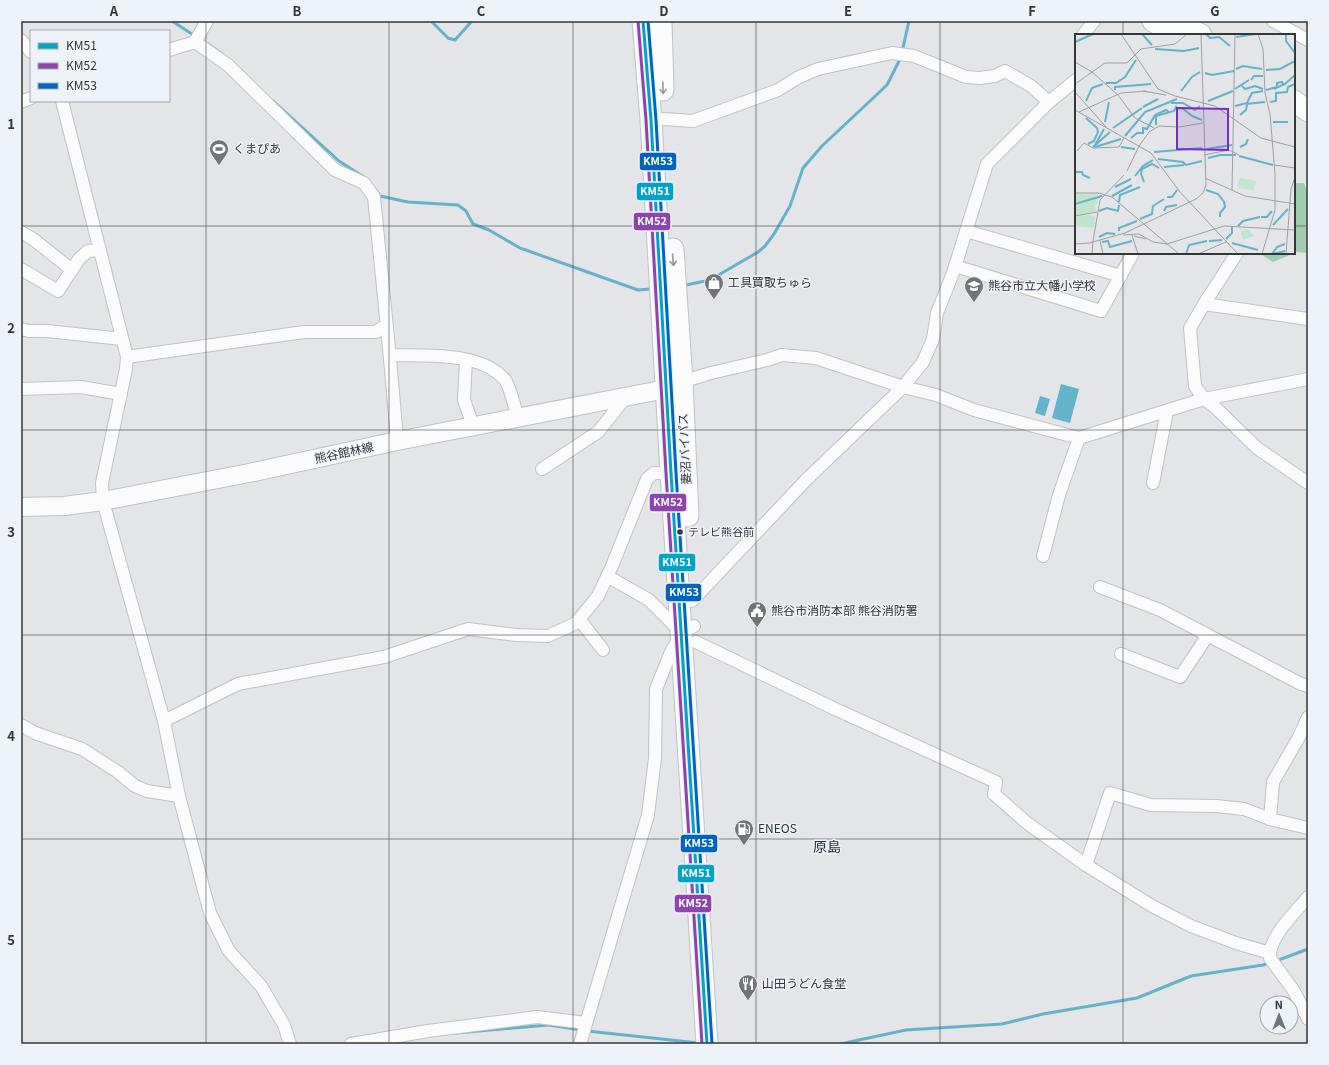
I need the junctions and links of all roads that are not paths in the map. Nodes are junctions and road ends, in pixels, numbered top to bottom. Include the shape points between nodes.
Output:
1 (207, 21) edge
2 (669, 21) edge
3 (1153, 21) edge
4 (1176, 21) edge
5 (1189, 21) edge
6 (1273, 21) edge
7 (1092, 22) edge
8 (647, 24) edge
9 (1084, 34) edge
10 (1176, 34) edge
11 (1199, 34) edge
12 (1211, 34) edge
13 (197, 38) junction
14 (21, 40) edge
15 (1308, 40) edge
16 (170, 50) edge
17 (30, 51) edge
18 (662, 61) junction
19 (1075, 81) edge
20 (1295, 91) edge
21 (1308, 99) edge
22 (62, 102) edge
23 (1049, 102) junction
24 (1295, 102) edge
25 (1308, 111) edge
26 (658, 120) junction
27 (966, 231) junction
28 (22, 235) edge
29 (100, 250) junction
30 (1132, 254) edge
31 (1236, 254) edge
32 (955, 266) junction
33 (21, 268) edge
34 (72, 270) junction
35 (1121, 276) junction
36 (1204, 304) junction
37 (1308, 319) edge
38 (386, 325) junction
39 (21, 329) edge
40 (122, 339) junction
41 (390, 355) junction
42 (127, 357) junction
43 (466, 360) junction
44 (1308, 379) edge
45 (674, 385) junction
46 (903, 387) junction
47 (21, 388) edge
48 (121, 394) junction
49 (626, 397) junction
50 (1204, 399) junction
51 (1167, 411) junction
52 (518, 418) junction
53 (473, 426) junction
54 (1079, 438) junction
55 (397, 441) junction
56 (542, 469) dead end
57 (671, 473) junction
58 (1153, 483) dead end
59 (1308, 483) edge
60 (102, 501) junction
61 (21, 507) edge
62 (1043, 556) dead end
63 (607, 576) junction
64 (1100, 587) dead end
65 (692, 601) junction
66 (579, 620) junction
67 (691, 634) junction
68 (1208, 635) junction
69 (603, 650) dead end
70 (1121, 654) dead end
71 (1308, 686) edge
72 (1308, 717) edge
73 (164, 721) junction
74 (21, 725) edge
75 (178, 796) junction
76 (1270, 819) junction
77 (1308, 828) edge
78 (1086, 865) junction
79 (1308, 897) edge
80 (1270, 955) junction
81 (1308, 1018) edge
82 (584, 1032) edge
83 (290, 1044) edge
84 (351, 1044) edge
85 (707, 1044) edge
86 (720, 1044) edge

1 - 13 street
2 - 18 street via 669,60
3 - 10 highway
4 - 11 highway
5 - 12 highway
6 - 15 street
7 - 9 street
8 - 18 highway, 妻沼バイパス
8 - 26 highway, 妻沼バイパス
13 - 16 street
13 - 38 street via 335,170 364,183 371,192 374,197
14 - 17 street
18 -> 26 highway, 妻沼バイパス
19 - 23 street
20 - 21 highway
22 - 29 street
23 - 26 street via 1031,86 1005,70 995,76 966,77 914,56 892,53 818,68 778,90 693,121
23 - 27 street via 987,164
24 - 25 highway
26 - 45 highway, 妻沼バイパス
27 - 32 street
27 - 35 street
28 - 34 street
29 - 34 street via 88,251
29 - 40 street
30 - 35 street
31 - 36 street
32 - 35 street via 1101,311
32 - 46 street via 937,313 933,339 923,362
33 - 34 street via 58,291
36 - 37 street
36 - 50 street via 1190,328 1195,386
38 - 41 street
38 - 42 street via 376,332 304,332
39 - 40 street
40 - 42 street
41 - 43 street
41 - 55 street
42 - 48 street
43 - 52 street via 495,371 506,381
43 - 53 street via 464,400
44 - 50 street
45 - 46 street via 782,355 816,358
45 - 49 main road, 熊谷館林線
45 - 57 highway, 妻沼バイパス
45 - 65 highway, 妻沼バイパス
46 - 54 street via 936,395 974,410
46 - 65 street via 808,479
47 - 48 street via 81,387
48 - 60 street via 102,483
49 - 52 main road, 熊谷館林線
49 - 56 street via 598,432
50 - 51 street
50 - 59 street via 1257,448
51 - 54 street
51 - 58 street
52 - 53 main road, 熊谷館林線
53 - 55 main road, 熊谷館林線
54 - 62 street via 1059,495
55 - 60 main road, 熊谷館林線
57 - 63 street via 654,473 647,479
57 - 67 highway, 妻沼バイパス
60 - 61 main road, 熊谷館林線 via 64,506
60 - 73 street
63 - 66 street via 598,596
63 - 67 street via 649,600
64 - 68 street via 1160,610
65 - 67 highway, 妻沼バイパス
66 - 69 street
66 - 73 street via 548,636 468,629 384,657 238,684
67 - 78 street via 835,709 996,782 994,794 1027,823
67 - 82 street via 671,652 656,689 655,758 648,815
67 - 85 highway, 妻沼バイパス
67 - 86 highway, 妻沼バイパス
68 - 70 street via 1180,677
68 - 71 street
72 - 76 street via 1273,782
73 - 75 street
74 - 75 street via 35,733 82,749 135,786 147,791
75 - 83 street via 210,913 229,951 261,986 284,1025
76 - 77 street
76 - 78 street via 1244,809 1151,805 1110,793
78 - 80 street via 1152,906 1191,926
79 - 80 street via 1278,934 1272,944
80 - 81 street
82 - 84 street via 537,1017 428,1030

